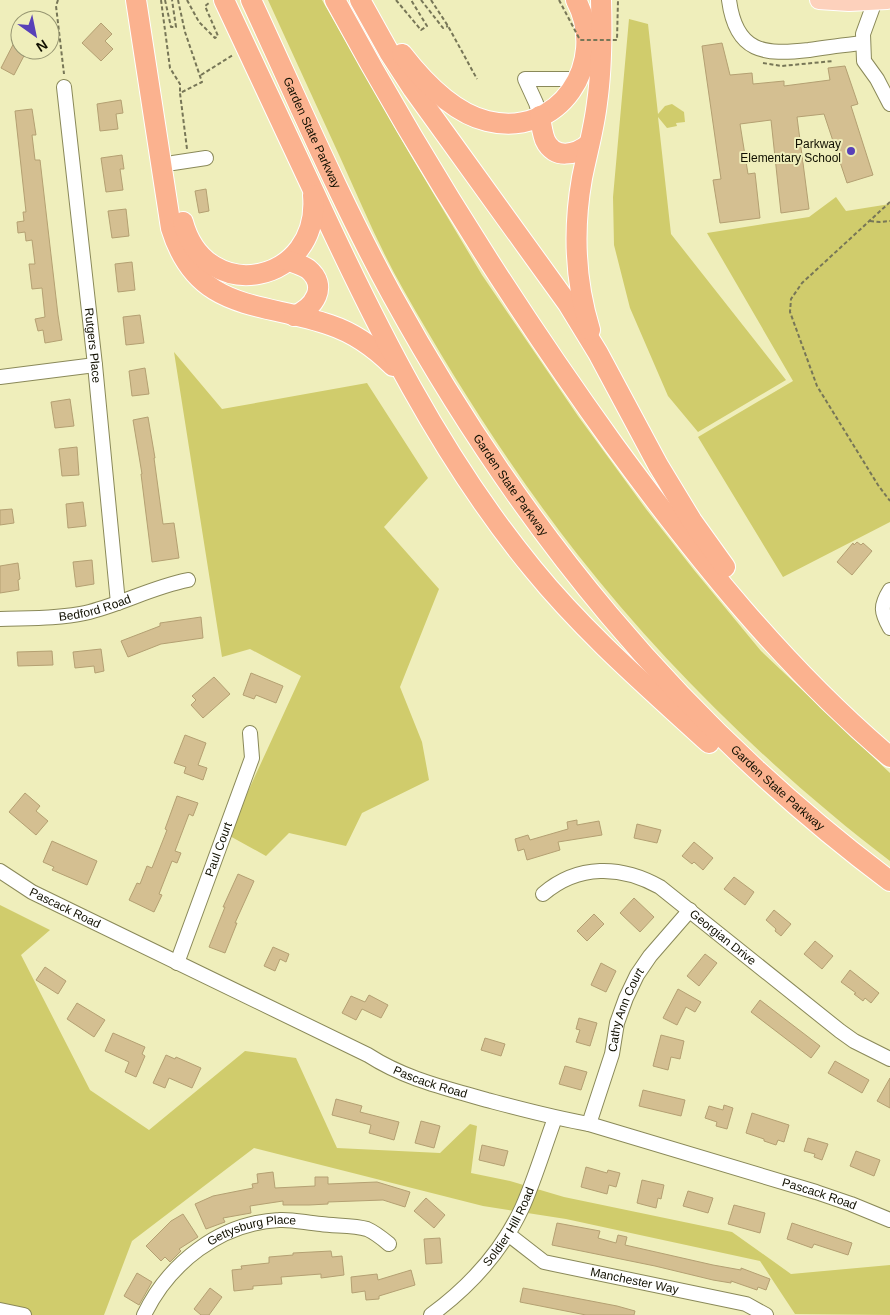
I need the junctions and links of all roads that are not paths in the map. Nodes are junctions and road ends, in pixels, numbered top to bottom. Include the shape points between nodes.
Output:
1 (136, 0) edge
2 (148, 0) edge
3 (251, 0) edge
4 (335, 0) edge
5 (361, 0) edge
6 (576, 0) edge
7 (601, 0) edge
8 (729, 0) edge
9 (824, 0) edge
10 (881, 1) edge
11 (217, 2) edge
12 (862, 43) junction
13 (578, 80) junction
14 (64, 88) road end
15 (890, 104) edge
16 (540, 116) junction
17 (590, 144) junction
18 (206, 158) dead end
19 (181, 162) junction
20 (313, 191) junction
21 (289, 261) junction
22 (294, 316) junction
23 (598, 353) junction
24 (95, 365) junction
25 (0, 377) edge
26 (404, 377) junction
27 (188, 580) dead end
28 (887, 595) edge
29 (118, 603) junction
30 (0, 619) edge
31 (890, 628) edge
32 (826, 697) junction
33 (250, 733) dead end
34 (890, 757) edge
35 (825, 830) junction
36 (0, 871) edge
37 (890, 880) edge
38 (542, 894) dead end
39 (690, 910) junction
40 (177, 963) junction
41 (890, 1059) edge
42 (555, 1118) junction
43 (589, 1124) junction
44 (890, 1220) edge
45 (508, 1234) junction
46 (389, 1244) dead end
47 (0, 1310) edge
48 (24, 1315) edge
49 (144, 1315) edge
50 (431, 1315) edge
51 (766, 1315) edge

1 - 22 highway via 169,214 180,252 193,272 209,287 240,302
2 - 19 highway
3 - 35 highway, Garden State Parkway via 390,292 500,474 595,598 654,666 733,748
4 - 32 highway via 451,201 511,298 576,392 711,571 768,638
5 - 16 highway via 409,62 454,106 497,123
5 - 23 highway via 401,71 553,282
6 - 13 highway via 584,18 587,38
7 - 17 highway via 600,79
8 - 12 street via 738,31 751,44 765,51 790,52
9 - 10 main road
10 - 12 street via 865,26
11 - 20 highway
12 - 15 street via 864,61
13 - 16 highway via 562,101
13 - 16 street via 525,80
14 - 24 street, Rutgers Place
16 - 17 highway via 546,141 554,151 568,154
17 - 23 highway via 579,198 576,241 587,321
18 - 19 street
19 - 21 highway via 182,217 191,243 202,257 226,272 245,275 264,273
20 - 21 highway via 314,215 310,230 304,244
20 - 26 highway
21 - 22 highway via 310,272 318,288 312,305
22 - 26 highway via 331,325 356,336 381,354
23 - 32 highway via 692,521
24 - 25 street
24 - 29 street, Rutgers Place
26 - 35 highway via 492,515 570,612 753,783
27 - 29 street, Bedford Road
28 - 31 street via 883,615
29 - 30 street, Bedford Road via 70,615
32 - 34 highway
33 - 40 street, Paul Court via 252,758
35 - 37 highway, Garden State Parkway
36 - 40 street, Pascack Road via 32,892
38 - 39 street, Georgian Drive via 577,874 612,870 645,878
39 - 41 street, Georgian Drive via 840,1031
39 - 43 street, Cathy Ann Court via 650,956 626,998
40 - 42 street, Pascack Road via 404,1075
42 - 43 street, Pascack Road
42 - 45 street, Soldier Hill Road via 522,1209
43 - 44 street, Pascack Road via 816,1192
45 - 50 street, Soldier Hill Road via 469,1283
45 - 51 street, Manchester Way via 544,1262 746,1304
46 - 49 street, Gettysburg Place via 367,1229 280,1220 254,1224 214,1239 195,1251 163,1283
47 - 48 street

